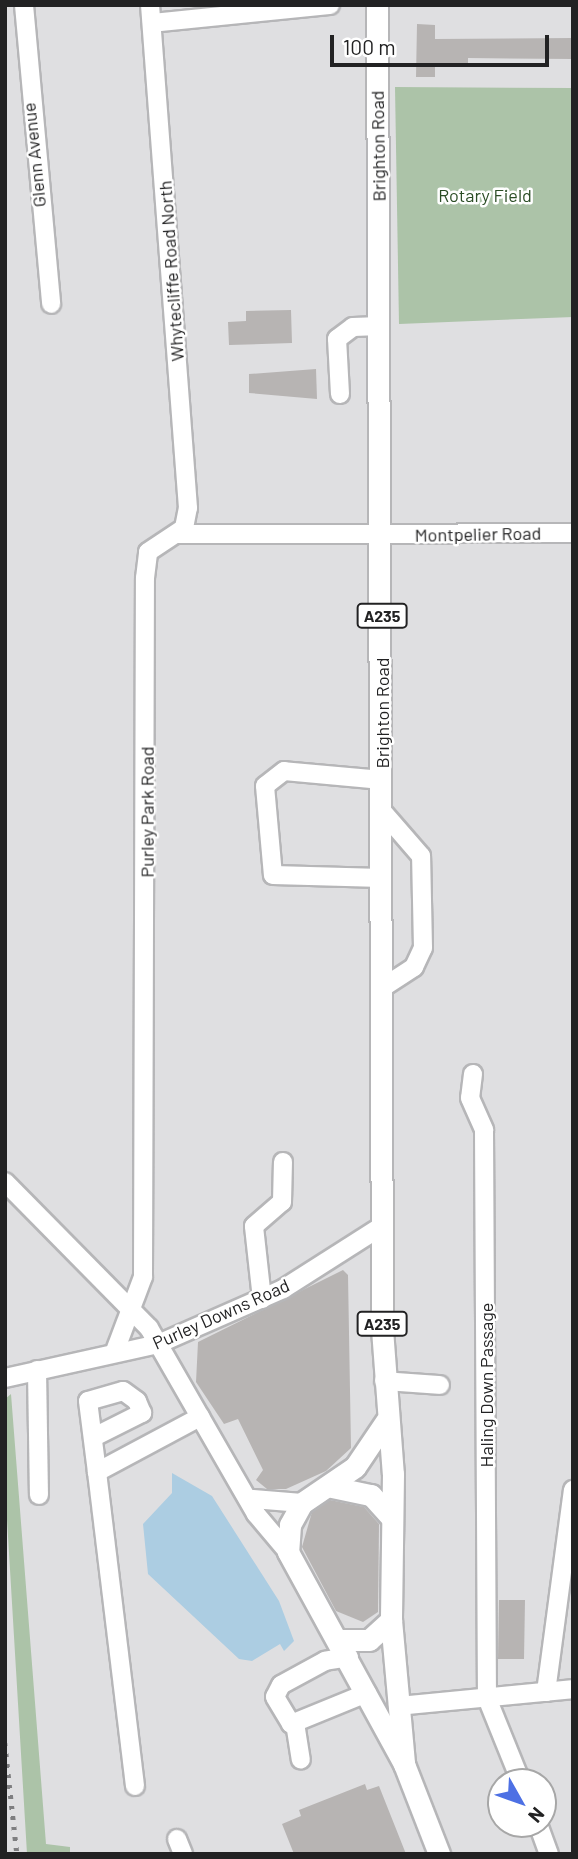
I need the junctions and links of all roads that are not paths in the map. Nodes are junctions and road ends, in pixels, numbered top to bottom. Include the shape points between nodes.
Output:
1 (24, 5) edge
2 (330, 5) edge
3 (377, 5) edge
4 (151, 14) edge
5 (51, 304) dead end
6 (380, 326) junction
7 (340, 394) dead end
8 (573, 533) edge
9 (177, 534) junction
10 (382, 535) junction
11 (382, 780) junction
12 (382, 811) junction
13 (382, 878) junction
14 (382, 988) junction
15 (473, 1074) dead end
16 (283, 1162) dead end
17 (5, 1182) edge
18 (382, 1226) junction
19 (262, 1299) junction
20 (130, 1312) junction
21 (158, 1344) junction
22 (115, 1351) junction
23 (37, 1370) junction
24 (5, 1378) edge
25 (384, 1381) junction
26 (440, 1385) dead end
27 (200, 1417) junction
28 (386, 1421) junction
29 (93, 1437) dead end
30 (97, 1472) junction
31 (332, 1487) junction
32 (573, 1490) edge
33 (39, 1495) dead end
34 (253, 1499) junction
35 (302, 1503) junction
36 (390, 1516) junction
37 (288, 1552) junction
38 (391, 1620) junction
39 (345, 1648) junction
40 (573, 1689) edge
41 (546, 1692) junction
42 (366, 1693) junction
43 (487, 1698) junction
44 (398, 1706) junction
45 (295, 1723) junction
46 (301, 1760) dead end
47 (404, 1764) junction
48 (515, 1768) edge
49 (135, 1786) dead end
50 (439, 1854) edge

1 - 5 street, Glenn Avenue
2 - 4 street
3 - 6 main road, Brighton Road / A235
4 - 9 street, Whytecliffe Road North via 188,508
6 - 7 street via 353,327 337,339
6 - 10 main road, Brighton Road / A235
8 - 10 street, Montpelier Road
9 - 10 street
9 - 20 street, Purley Park Road via 148,552 145,578 143,1277
10 - 11 main road, Brighton Road / A235
11 - 12 main road, Brighton Road / A235
11 - 13 street via 284,771 265,786 273,875
12 - 13 main road, Brighton Road / A235
12 - 14 street via 421,856 423,948 414,967
13 - 14 main road, Brighton Road / A235
14 - 18 main road, Brighton Road / A235
15 - 43 street, Haling Down Passage via 470,1098 484,1130
16 - 19 street via 282,1202 254,1226
17 - 20 street
18 - 19 street, Purley Downs Road
18 - 25 main road, Brighton Road / A235
19 - 21 street, Purley Downs Road
20 - 21 street
20 - 22 street
21 - 22 street, Purley Downs Road
21 - 27 street
22 - 23 street, Purley Downs Road
23 - 24 street, Purley Downs Road
23 - 33 street
25 - 26 street
25 - 28 main road, Brighton Road / A235
27 - 30 street
27 - 34 street
28 - 31 main road via 364,1457
28 - 36 main road, Brighton Road via 392,1438
29 - 30 street
30 - 49 street
31 - 35 main road
31 - 36 main road via 371,1495
32 - 41 street
34 - 35 street
34 - 37 street via 275,1543
35 - 37 main road via 290,1525
36 - 38 main road, Brighton Road
37 - 39 main road
38 - 39 main road via 369,1640
38 - 44 main road, Brighton Road
39 - 42 main road
39 - 45 street via 281,1685 275,1697
40 - 41 street
41 - 43 street
42 - 45 street
42 - 47 main road
43 - 44 street
43 - 48 street
44 - 47 main road, Brighton Road
45 - 46 street
47 - 50 main road

